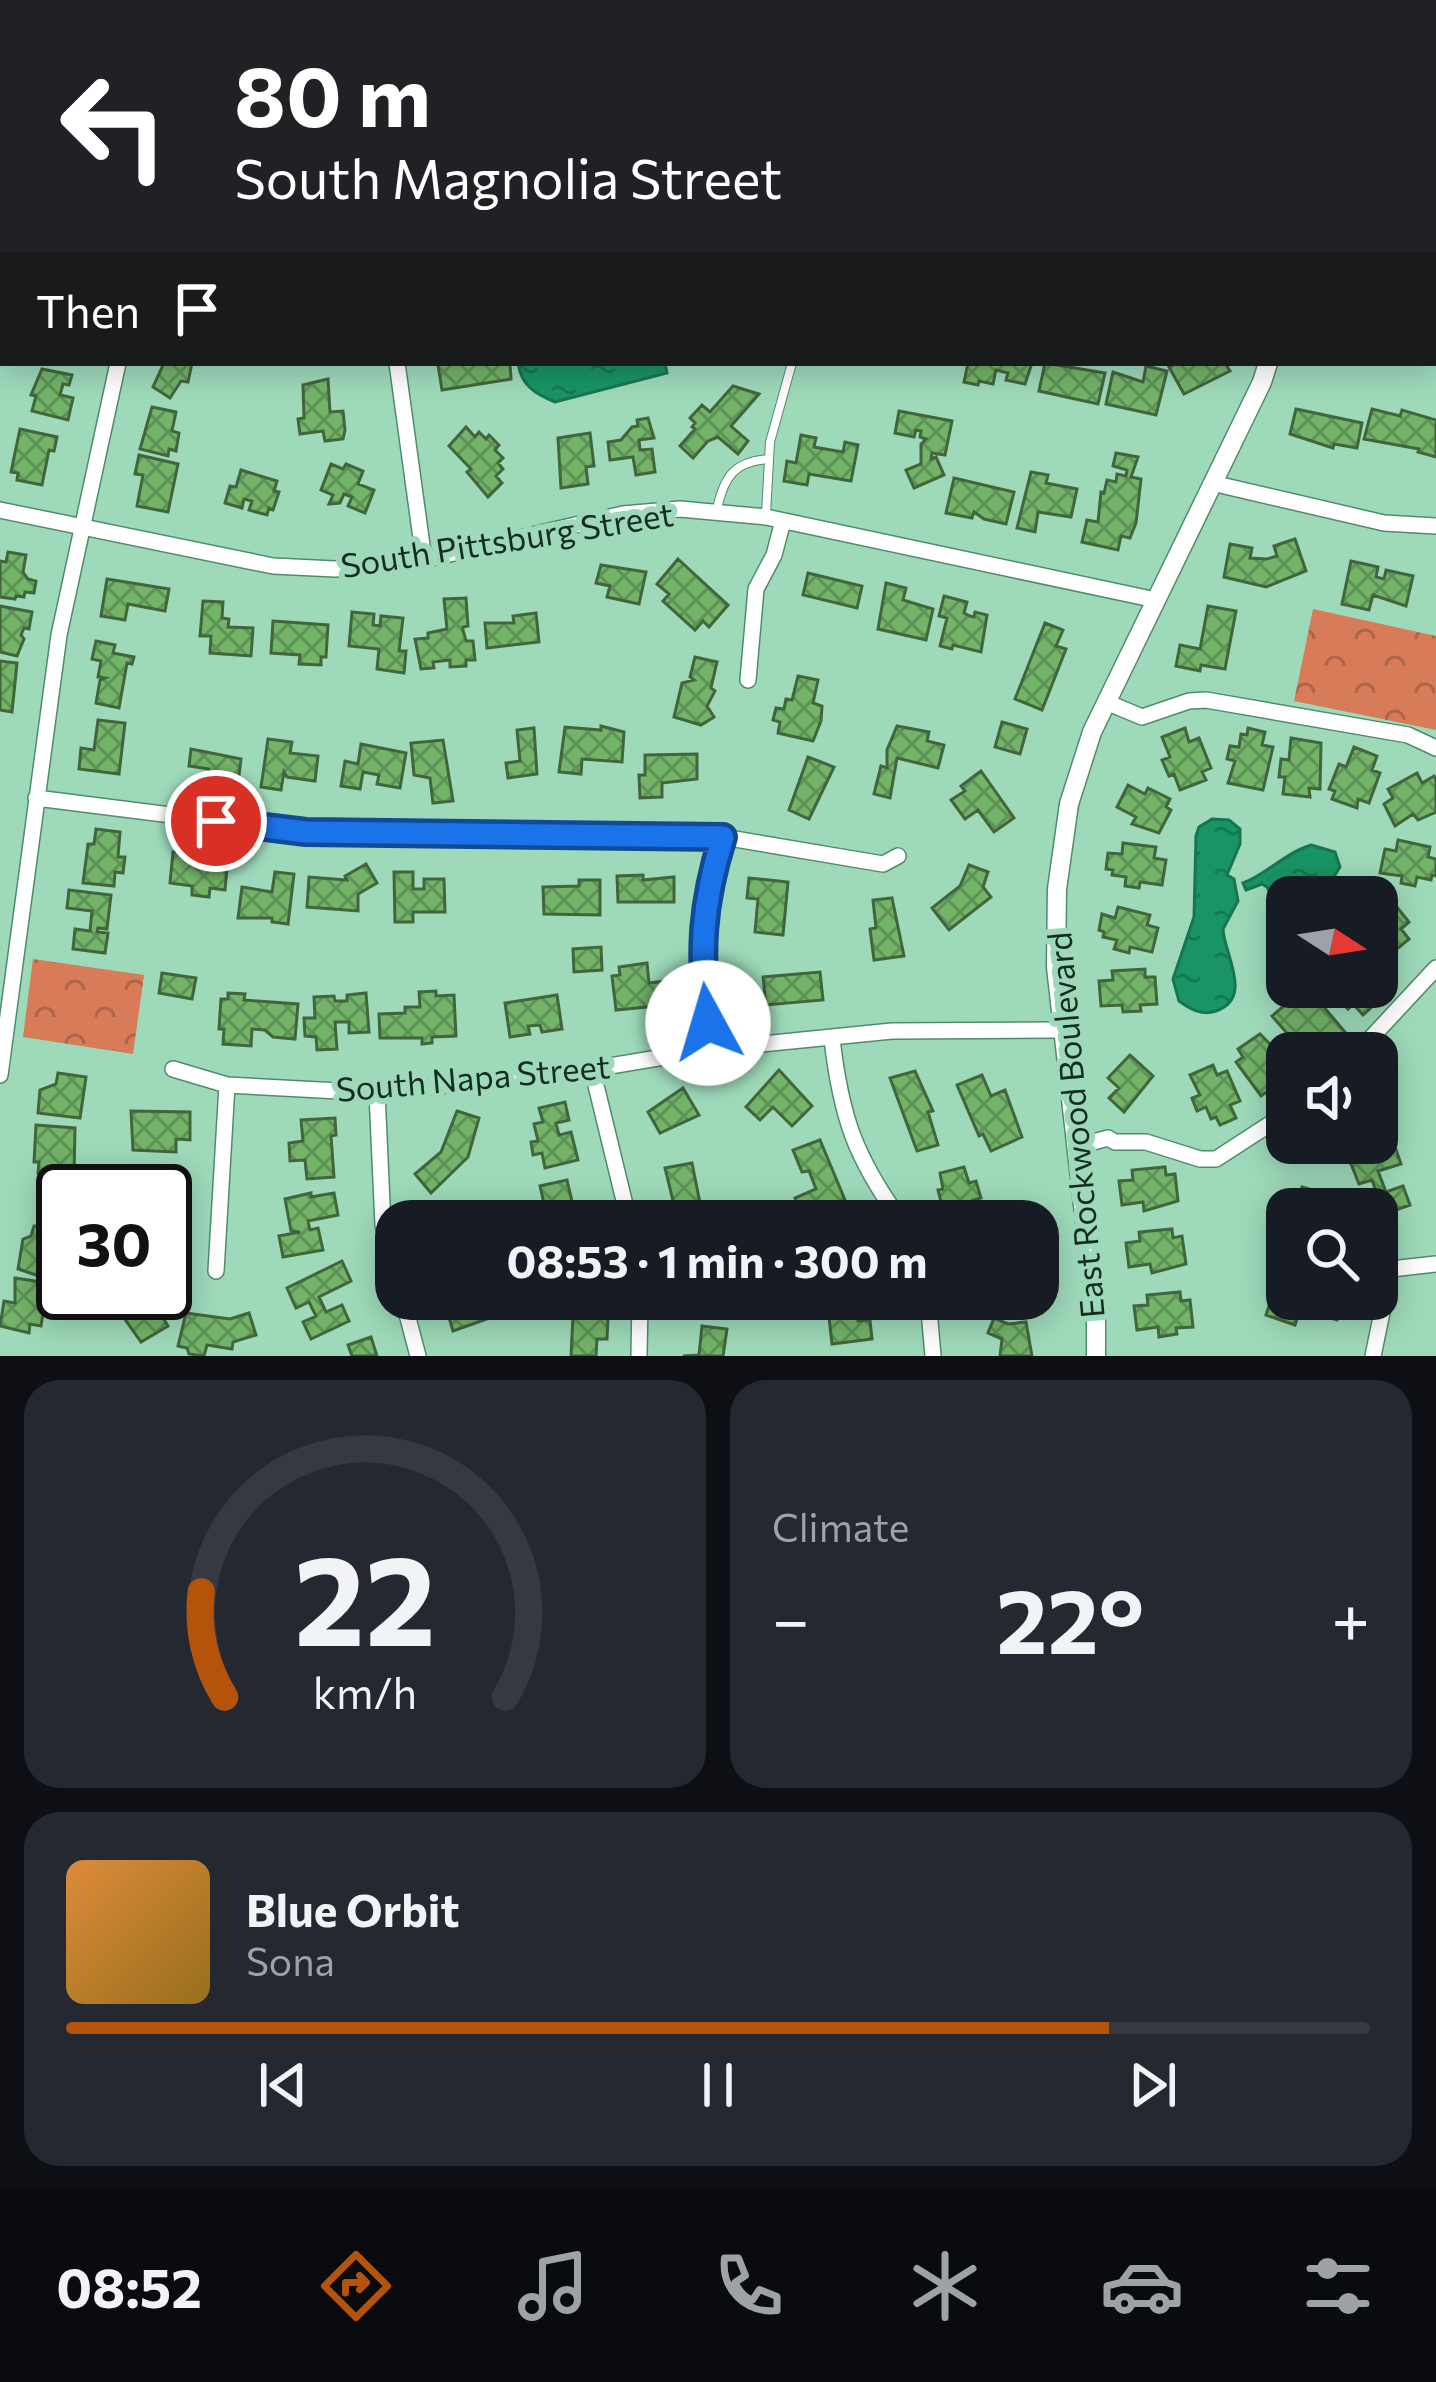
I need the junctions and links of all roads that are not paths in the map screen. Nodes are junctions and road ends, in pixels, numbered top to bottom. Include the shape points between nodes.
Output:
1 (117, 366) edge
2 (397, 366) edge
3 (791, 366) edge
4 (1267, 366) edge
5 (769, 459) junction
6 (1212, 483) junction
7 (0, 510) edge
8 (717, 511) junction
9 (774, 519) junction
10 (1436, 526) edge
11 (81, 528) junction
12 (424, 560) junction
13 (1156, 600) junction
14 (748, 680) dead end
15 (1116, 705) junction
16 (1436, 748) edge
17 (36, 798) junction
18 (723, 837) junction
19 (898, 856) dead end
20 (1436, 968) edge
21 (1061, 1030) junction
22 (1377, 1032) edge
23 (832, 1039) junction
24 (712, 1049) junction
25 (592, 1069) junction
26 (173, 1070) dead end
27 (0, 1075) edge
28 (227, 1085) junction
29 (376, 1093) junction
30 (1266, 1127) edge
31 (1083, 1146) junction
32 (382, 1200) edge
33 (624, 1200) edge
34 (889, 1200) edge
35 (1436, 1264) edge
36 (216, 1271) dead end
37 (409, 1320) edge
38 (640, 1320) edge
39 (930, 1320) edge
40 (418, 1356) edge
41 (640, 1356) edge
42 (934, 1356) edge
43 (1096, 1356) edge
44 (1373, 1356) edge

1 - 11 street
2 - 12 street
3 - 5 lane
4 - 6 street, East Rockwood Boulevard
5 - 8 lane via 734,468
5 - 9 lane
6 - 10 street via 1384,523
6 - 13 street, East Rockwood Boulevard
7 - 11 street, South Pittsburg Street
8 - 9 street, South Pittsburg Street
8 - 12 street, South Pittsburg Street via 623,514
9 - 13 street, South Pittsburg Street
9 - 14 street via 774,555 756,589
11 - 12 street, South Pittsburg Street via 308,570
11 - 17 street
13 - 15 street, East Rockwood Boulevard
15 - 16 street via 1142,717 1189,701 1224,702 1408,735
15 - 21 street, East Rockwood Boulevard via 1092,732 1069,805 1056,967
17 - 18 street via 306,832
17 - 27 street
18 - 19 street via 883,865
18 - 24 street via 700,949
20 - 22 street
21 - 23 street, South Napa Street
21 - 31 street, East Rockwood Boulevard
23 - 24 street, South Napa Street
23 - 34 street via 852,1141
24 - 25 street, South Napa Street
25 - 29 street, South Napa Street
25 - 33 street
26 - 28 street, South Napa Street
28 - 29 street, South Napa Street
28 - 36 street
29 - 32 street
30 - 31 street via 1216,1159 1146,1142
31 - 43 street, East Rockwood Boulevard
35 - 44 street via 1391,1269
37 - 40 street
38 - 41 street
39 - 42 street

